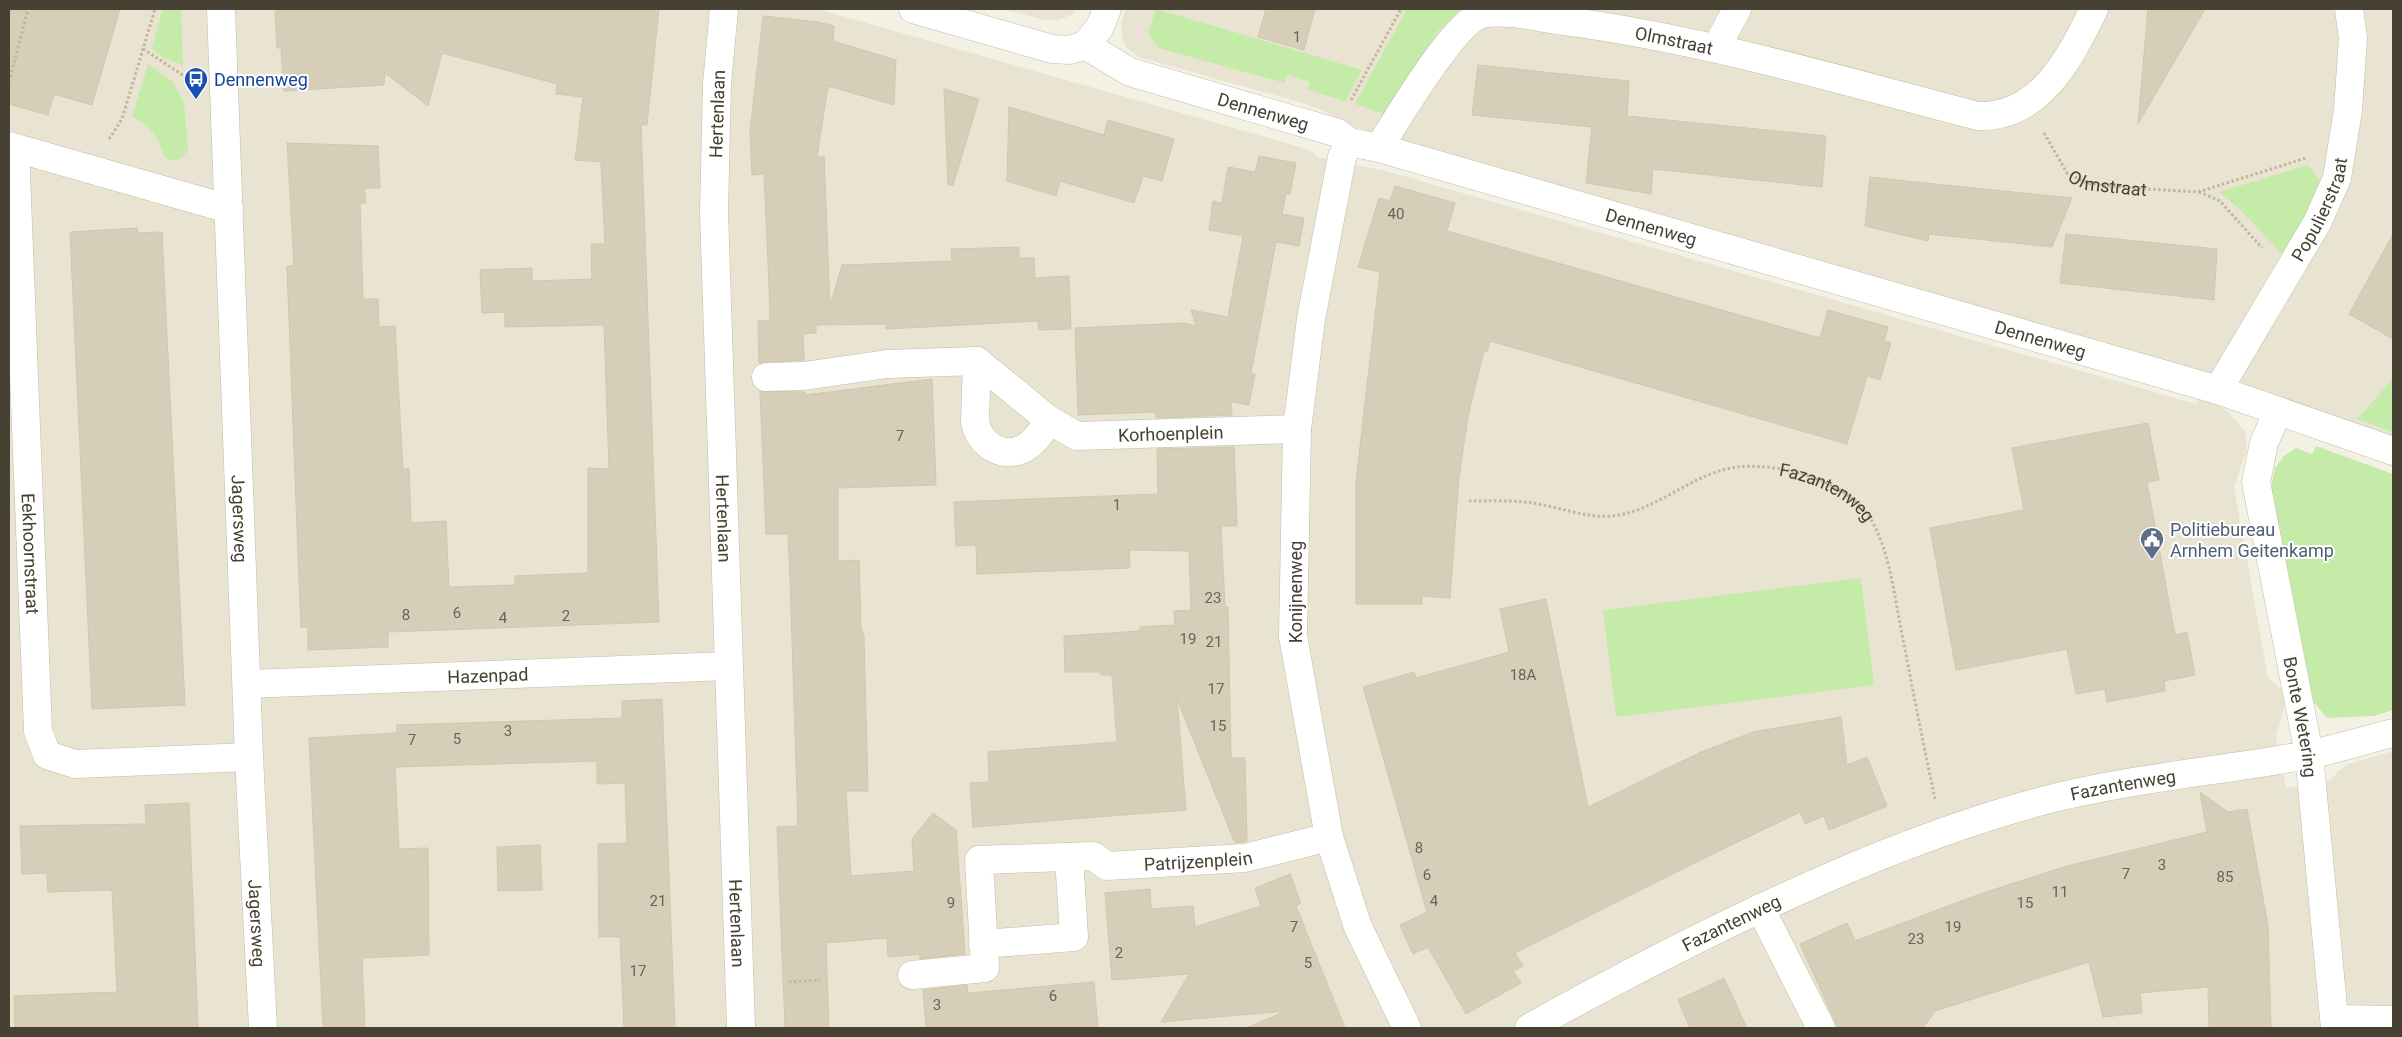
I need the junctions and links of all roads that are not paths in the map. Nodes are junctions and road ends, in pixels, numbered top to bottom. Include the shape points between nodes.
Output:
1 (221, 9) edge
2 (724, 9) edge
3 (913, 9) edge
4 (1107, 9) edge
5 (1737, 9) edge
6 (2094, 9) edge
7 (2348, 9) edge
8 (1085, 45) junction
9 (1716, 48) junction
10 (1343, 138) junction
11 (12, 147) edge
12 (1379, 148) junction
13 (229, 209) junction
14 (977, 361) junction
15 (766, 377) dead end
16 (2218, 390) junction
17 (2278, 411) junction
18 (1049, 420) junction
19 (1297, 429) junction
20 (2393, 451) edge
21 (729, 666) junction
22 (248, 684) junction
23 (2393, 733) edge
24 (2309, 754) junction
25 (249, 757) junction
26 (1329, 837) junction
27 (1069, 857) junction
28 (1760, 908) junction
29 (984, 944) junction
30 (912, 975) dead end
31 (2393, 1020) edge
32 (2335, 1024) edge
33 (263, 1028) edge
34 (741, 1028) edge
35 (1407, 1028) edge
36 (1529, 1028) edge
37 (1821, 1028) edge

1 - 13 street, Jagersweg
2 - 21 street, Hertenlaan via 714,212
3 - 8 street via 1052,49 1070,50
4 - 8 street via 1100,27
5 - 9 street
6 - 9 street, Olmstraat via 2062,67 2043,90 2028,104 1996,117 1978,116
7 - 16 street, Populierstraat via 2353,38 2348,110 2337,178 2317,223
8 - 10 street, Dennenweg via 1130,72
9 - 12 street, Olmstraat via 1615,27 1509,14 1481,14 1460,31 1420,82
10 - 12 street, Dennenweg
10 - 19 street, Konijnenweg via 1311,320
11 - 13 street, Eekhoornstraat
11 - 25 street, Eekhoornstraat via 38,731 47,755 75,764
12 - 16 street, Dennenweg
13 - 22 street, Jagersweg
14 - 15 street via 887,364 804,376
14 - 18 street, Korhoenplein
14 - 18 street via 975,422 984,441 999,451 1013,452 1032,443
16 - 17 street, Dennenweg
17 - 20 street, Dennenweg
17 - 24 street, Bonte Wetering via 2264,443 2256,482
18 - 19 street, Korhoenplein via 1077,436
19 - 26 street, Konijnenweg via 1293,636
21 - 22 street, Hazenpad
21 - 34 street, Hertenlaan
22 - 25 street, Jagersweg
23 - 24 street, Fazantenweg
24 - 28 street, Fazantenweg via 2061,796 1941,832
24 - 32 street, Bonte Wetering
25 - 33 street, Jagersweg
26 - 27 street, Patrijzenplein via 1245,858 1107,866 1093,856
26 - 35 street, Konijnenweg via 1358,927
27 - 29 street via 1074,937
27 - 29 street, Patrijzenplein via 980,860
28 - 36 street, Fazantenweg via 1628,973
28 - 37 street
29 - 30 street, Patrijzenplein via 984,968
31 - 32 street

